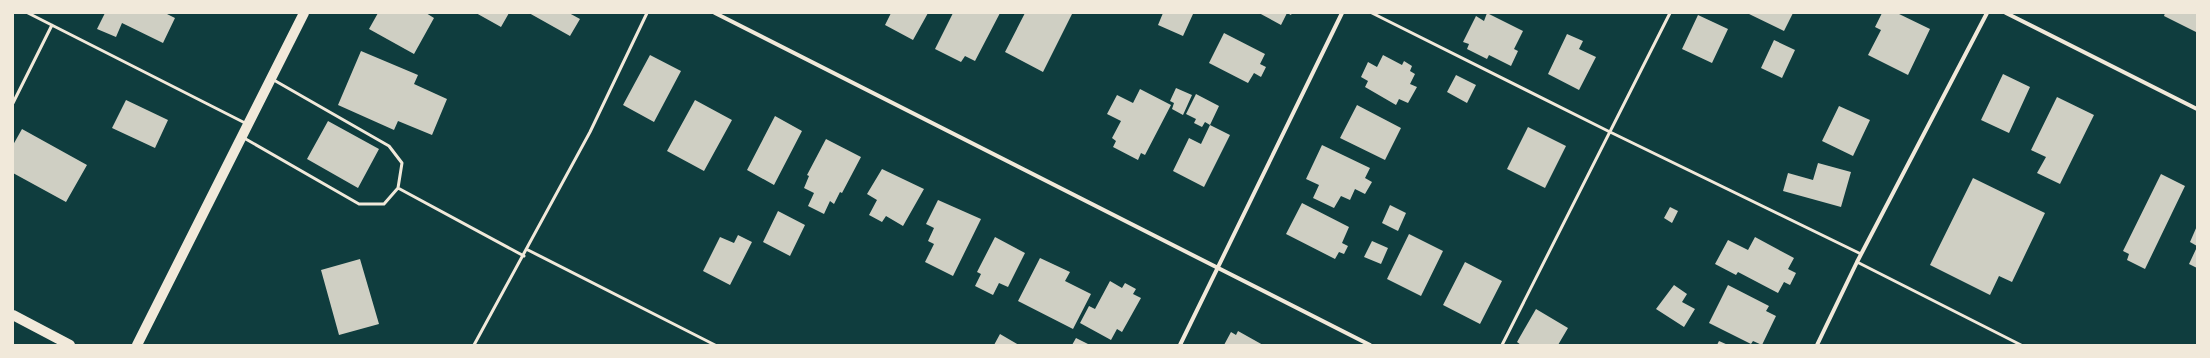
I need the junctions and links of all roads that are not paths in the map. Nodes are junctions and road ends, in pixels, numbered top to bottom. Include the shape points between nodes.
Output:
1 (28, 13) edge
2 (304, 13) edge
3 (647, 13) edge
4 (716, 13) edge
5 (1342, 13) edge
6 (1372, 13) edge
7 (1670, 13) edge
8 (1987, 13) edge
9 (2006, 13) edge
10 (52, 25) junction
11 (272, 78) junction
12 (13, 103) edge
13 (2197, 109) edge
14 (249, 124) junction
15 (1608, 131) junction
16 (242, 137) junction
17 (398, 188) junction
18 (528, 250) junction
19 (1861, 254) junction
20 (524, 256) junction
21 (1857, 262) junction
22 (1216, 268) junction
23 (13, 315) edge
24 (70, 345) edge
25 (137, 345) edge
26 (474, 345) edge
27 (715, 345) edge
28 (1180, 345) edge
29 (1370, 345) edge
30 (1502, 345) edge
31 (1817, 345) edge
32 (2021, 345) edge

1 - 10 lane
2 - 11 main road
3 - 18 lane via 590,132
4 - 22 street
5 - 22 street
6 - 15 lane
7 - 15 lane
8 - 19 street
9 - 13 street
10 - 12 lane
10 - 14 lane
11 - 14 main road
11 - 17 lane via 389,146 402,163
14 - 16 main road
15 - 19 lane
15 - 30 lane
16 - 17 lane via 359,204 384,204
16 - 25 main road
17 - 20 lane
18 - 20 lane
18 - 27 lane
19 - 21 street
20 - 26 lane
21 - 31 street
21 - 32 lane
22 - 28 street
22 - 29 street
23 - 24 main road

